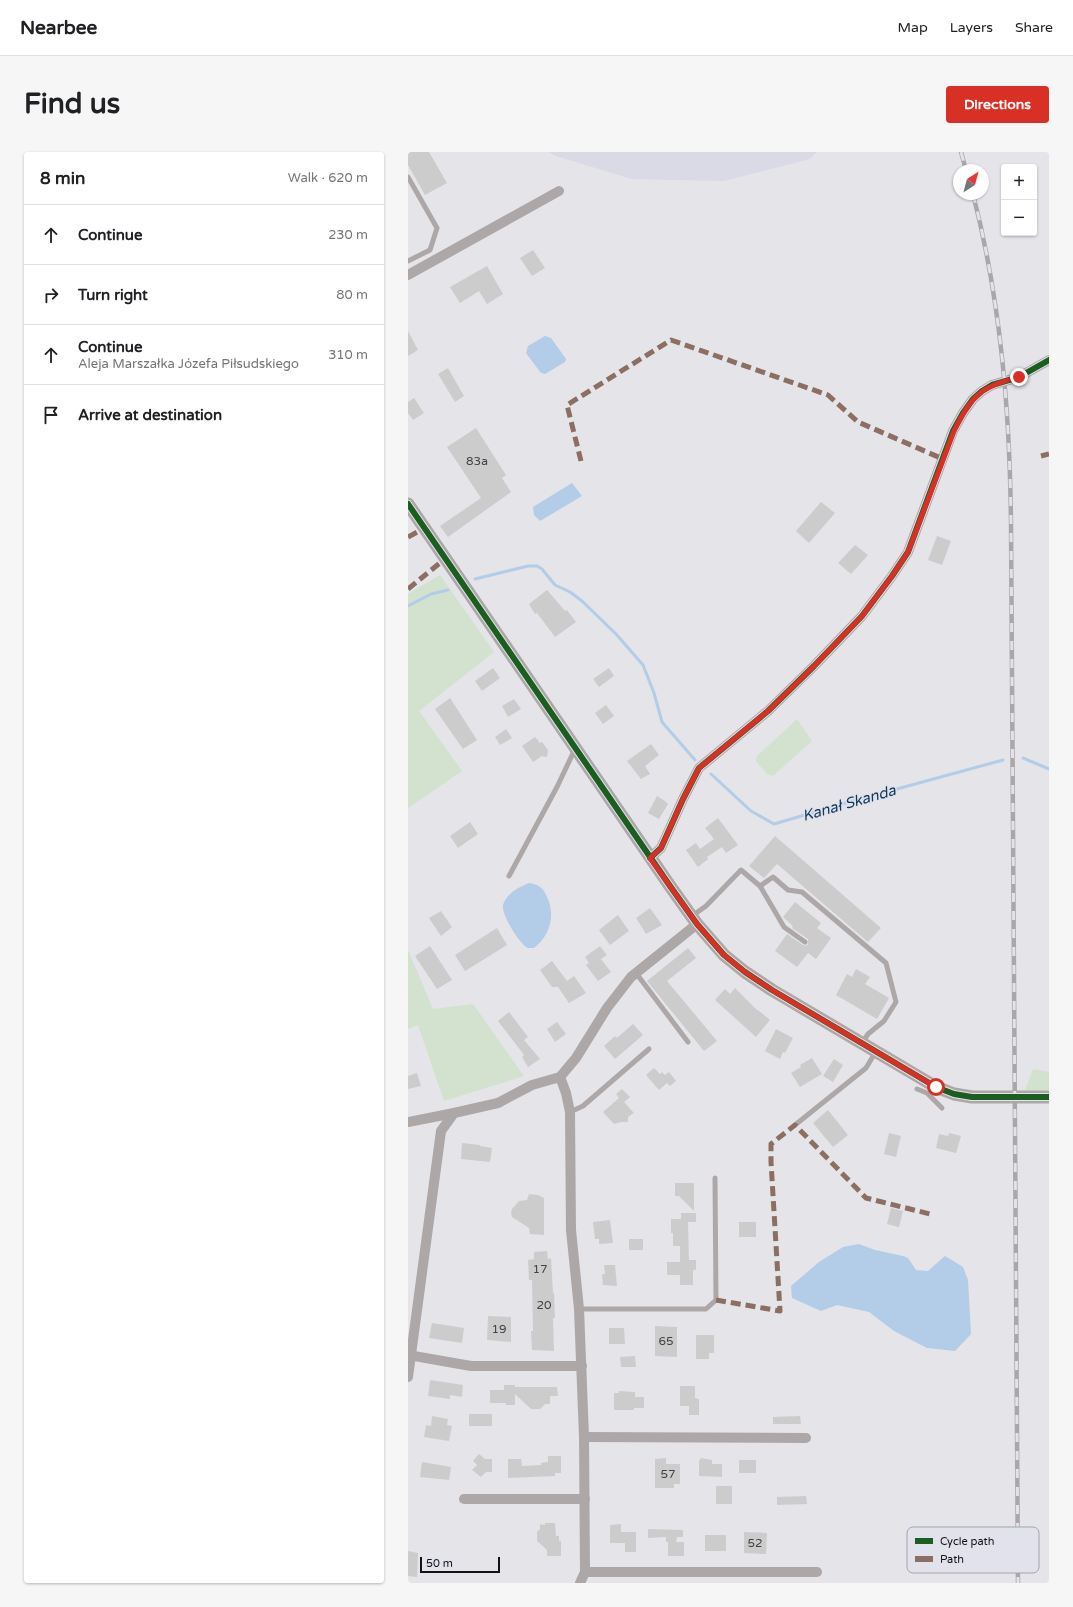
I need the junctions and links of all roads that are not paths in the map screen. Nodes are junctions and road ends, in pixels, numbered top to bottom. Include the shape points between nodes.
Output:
1 (408, 177) edge
2 (559, 191) dead end
3 (408, 261) edge
4 (408, 275) edge
5 (1049, 360) edge
6 (408, 504) edge
7 (576, 748) junction
8 (650, 858) junction
9 (509, 876) dead end
10 (760, 886) junction
11 (694, 921) junction
12 (805, 942) dead end
13 (636, 973) junction
14 (688, 1042) dead end
15 (861, 1043) junction
16 (650, 1048) dead end
17 (876, 1052) junction
18 (560, 1077) junction
19 (924, 1088) junction
20 (1046, 1097) edge
21 (942, 1108) dead end
22 (570, 1112) junction
23 (454, 1113) junction
24 (408, 1122) edge
25 (795, 1125) dead end
26 (715, 1178) dead end
27 (580, 1309) junction
28 (410, 1355) edge
29 (582, 1366) junction
30 (408, 1377) edge
31 (584, 1436) junction
32 (806, 1438) dead end
33 (464, 1499) dead end
34 (585, 1499) junction
35 (585, 1572) junction
36 (817, 1572) dead end
37 (580, 1583) edge

1 - 3 lane via 437,228 430,250
2 - 4 street
5 - 8 street via 1019,377 992,385 973,399 954,431 908,552 892,576 862,616 814,666 768,711 699,768 661,848
6 - 7 street
7 - 8 street
7 - 9 lane
8 - 11 street
10 - 11 lane via 741,870
10 - 12 lane via 784,927
10 - 15 lane via 772,877 788,890 802,892 886,963 896,1002 884,1021
11 - 13 street
11 - 15 street via 724,955 745,972
13 - 14 lane
13 - 18 street via 607,1008 576,1058
15 - 17 street
16 - 22 lane via 583,1106
17 - 19 street
17 - 25 lane via 866,1068
18 - 22 street
18 - 23 street via 532,1085 498,1103
19 - 20 street via 972,1097
19 - 21 lane
22 - 27 street via 571,1230
23 - 24 street
23 - 28 street via 440,1131
26 - 27 lane via 716,1300 706,1309
27 - 29 street
28 - 29 street via 471,1366
28 - 30 street
29 - 31 street
31 - 32 street
31 - 34 street
33 - 34 street
34 - 35 street
35 - 36 street
35 - 37 street

